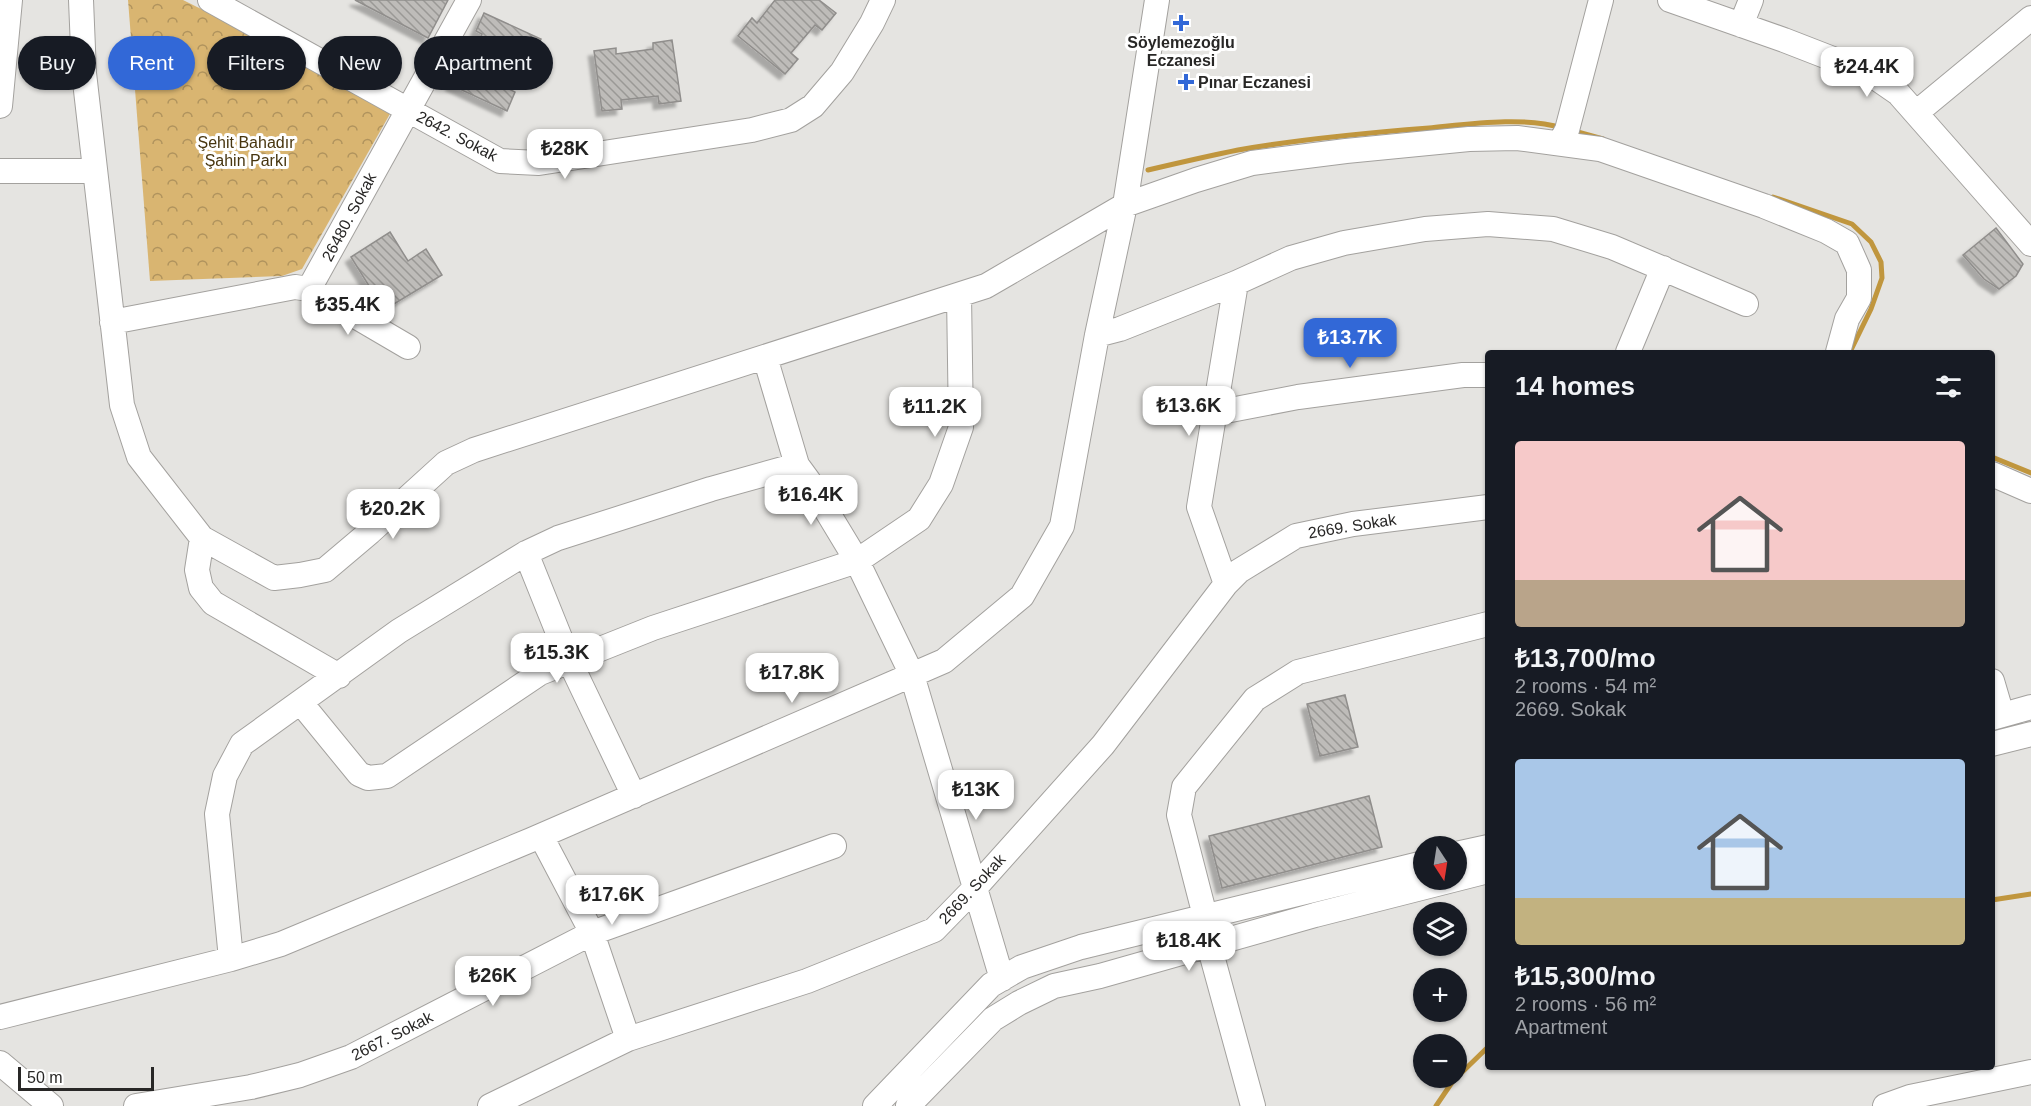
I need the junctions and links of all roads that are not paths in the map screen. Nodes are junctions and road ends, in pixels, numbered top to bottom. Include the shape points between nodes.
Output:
1 (10, 0) edge
2 (81, 0) edge
3 (210, 0) edge
4 (469, 0) edge
5 (883, 0) edge
6 (1157, 0) edge
7 (1600, 0) edge
8 (1670, 0) edge
9 (1751, 0) edge
10 (1741, 25) junction
11 (2027, 28) edge
12 (2, 66) edge
13 (0, 106) edge
14 (407, 110) junction
15 (1916, 113) junction
16 (1560, 143) junction
17 (0, 171) edge
18 (95, 171) junction
19 (1125, 205) junction
20 (2031, 244) edge
21 (1663, 268) junction
22 (1236, 283) junction
23 (309, 289) junction
24 (959, 295) junction
25 (1746, 304) dead end
26 (112, 322) junction
27 (1097, 335) junction
28 (408, 347) dead end
29 (1629, 350) edge
30 (1838, 350) edge
31 (765, 357) junction
32 (1485, 375) edge
33 (1215, 413) junction
34 (797, 465) junction
35 (1995, 475) edge
36 (2031, 491) edge
37 (1485, 507) edge
38 (202, 538) junction
39 (526, 553) junction
40 (857, 561) junction
41 (1226, 584) junction
42 (1485, 625) edge
43 (569, 660) junction
44 (912, 675) junction
45 (339, 676) junction
46 (301, 703) junction
47 (2031, 707) edge
48 (1997, 716) edge
49 (2031, 734) edge
50 (1995, 743) edge
51 (634, 796) junction
52 (541, 836) junction
53 (834, 846) dead end
54 (1485, 847) edge
55 (1467, 851) edge
56 (1413, 865) edge
57 (1485, 872) edge
58 (974, 889) junction
59 (1205, 916) junction
60 (592, 933) junction
61 (1209, 945) junction
62 (231, 959) junction
63 (1002, 979) junction
64 (0, 1017) edge
65 (628, 1039) junction
66 (0, 1063) edge
67 (2031, 1072) edge
68 (51, 1106) edge
69 (136, 1106) edge
70 (490, 1106) edge
71 (875, 1106) edge
72 (908, 1106) edge
73 (1252, 1106) edge
74 (1885, 1106) edge

1 - 12 street
2 - 18 street
3 - 14 street, 2642. Sokak
4 - 14 street, 26480. Sokak
5 - 14 street, 2642. Sokak via 842,72 813,106 791,120 752,130 539,163 500,161
6 - 19 street
7 - 16 street via 1567,130
8 - 10 street
9 - 10 street
10 - 15 street via 1869,73 1898,93
11 - 15 street
12 - 13 street
14 - 23 street, 26480. Sokak
15 - 20 street
16 - 19 street via 1517,138 1469,139 1252,163
16 - 30 street via 1600,149 1764,206 1847,243 1859,270 1859,298 1846,319
17 - 18 street
18 - 26 street
19 - 24 street via 986,286
19 - 27 street
21 - 22 street via 1553,229 1488,224 1425,229 1344,243 1291,258
21 - 25 street
21 - 29 street
22 - 27 street
22 - 33 street
23 - 26 street via 295,287
23 - 28 street
24 - 31 street
24 - 40 street via 961,427 941,484 919,519
26 - 38 street via 122,405 139,457
27 - 44 street via 1062,526 1022,596 944,661
31 - 34 street
31 - 38 street via 474,450 446,463 324,570 274,578
32 - 33 street via 1310,396
33 - 41 street via 1199,507
34 - 39 street via 569,534
34 - 40 street
35 - 36 street
37 - 41 street, 2669. Sokak via 1353,524 1296,536 1239,571
38 - 45 street via 197,570 201,588 213,603
39 - 43 street
39 - 45 street via 399,631
40 - 43 street via 653,627
40 - 44 street
41 - 58 street, 2669. Sokak via 1103,745
42 - 59 street via 1298,672 1255,699 1184,787 1179,815
43 - 46 street via 540,673 387,776 368,778 359,774
43 - 51 street
44 - 51 street
44 - 58 street
45 - 46 street
46 - 62 street via 242,744 225,776 218,814
47 - 48 street
49 - 50 street
51 - 52 street
52 - 60 street
52 - 62 street via 281,944
53 - 60 street, 2667. Sokak
54 - 55 street
56 - 59 street
57 - 61 street
58 - 63 street
58 - 65 street, 2669. Sokak via 934,930 807,981
59 - 63 street via 1081,947 1022,967
60 - 65 street
60 - 69 street, 2667. Sokak via 351,1058 251,1087
61 - 72 street via 1054,986 1019,1003 993,1019
61 - 73 street
62 - 64 street
63 - 71 street via 991,985
65 - 70 street, 2669. Sokak
66 - 68 street
67 - 74 street via 1910,1097

